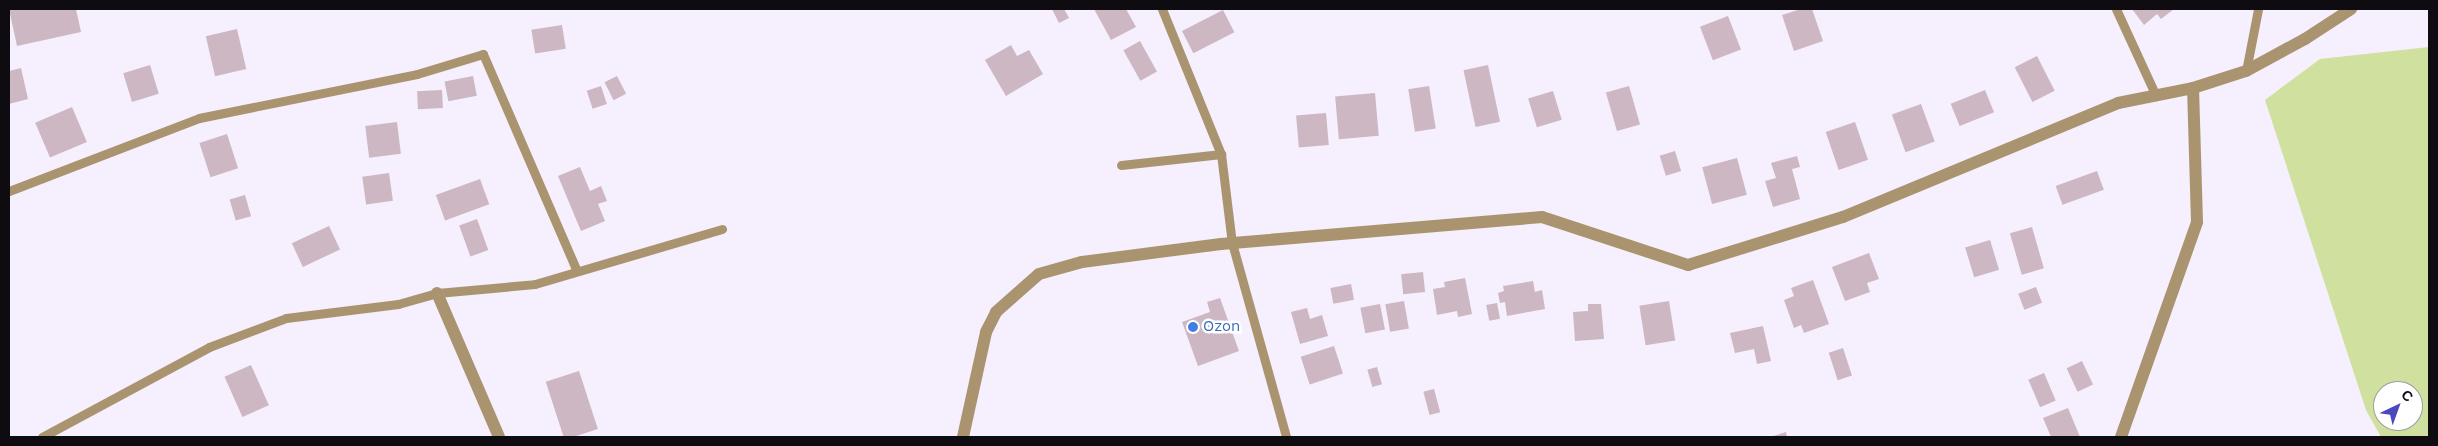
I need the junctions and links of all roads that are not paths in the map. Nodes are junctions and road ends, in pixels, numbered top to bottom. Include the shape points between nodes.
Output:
1 (1162, 9) edge
2 (2116, 9) edge
3 (2258, 9) edge
4 (2351, 9) edge
5 (2246, 71) junction
6 (2193, 88) junction
7 (2156, 96) junction
8 (1221, 154) junction
9 (1121, 165) dead end
10 (9, 191) edge
11 (722, 229) dead end
12 (1232, 243) junction
13 (577, 271) junction
14 (437, 293) junction
15 (42, 437) edge
16 (499, 437) edge
17 (963, 437) edge
18 (1286, 437) edge
19 (2121, 437) edge

1 - 8 lane
2 - 7 lane
3 - 5 lane
4 - 5 street via 2306,39
5 - 6 street
6 - 7 street
6 - 19 street via 2197,222
7 - 12 street via 2118,103 1843,217 1688,265 1542,217
8 - 9 lane
8 - 12 lane
10 - 13 lane via 199,118 417,74 483,54
11 - 13 lane
12 - 17 street via 1082,262 1039,274 996,312 986,332
12 - 18 lane
13 - 14 lane via 535,284
14 - 15 lane via 398,304 286,318 209,347
14 - 16 street

